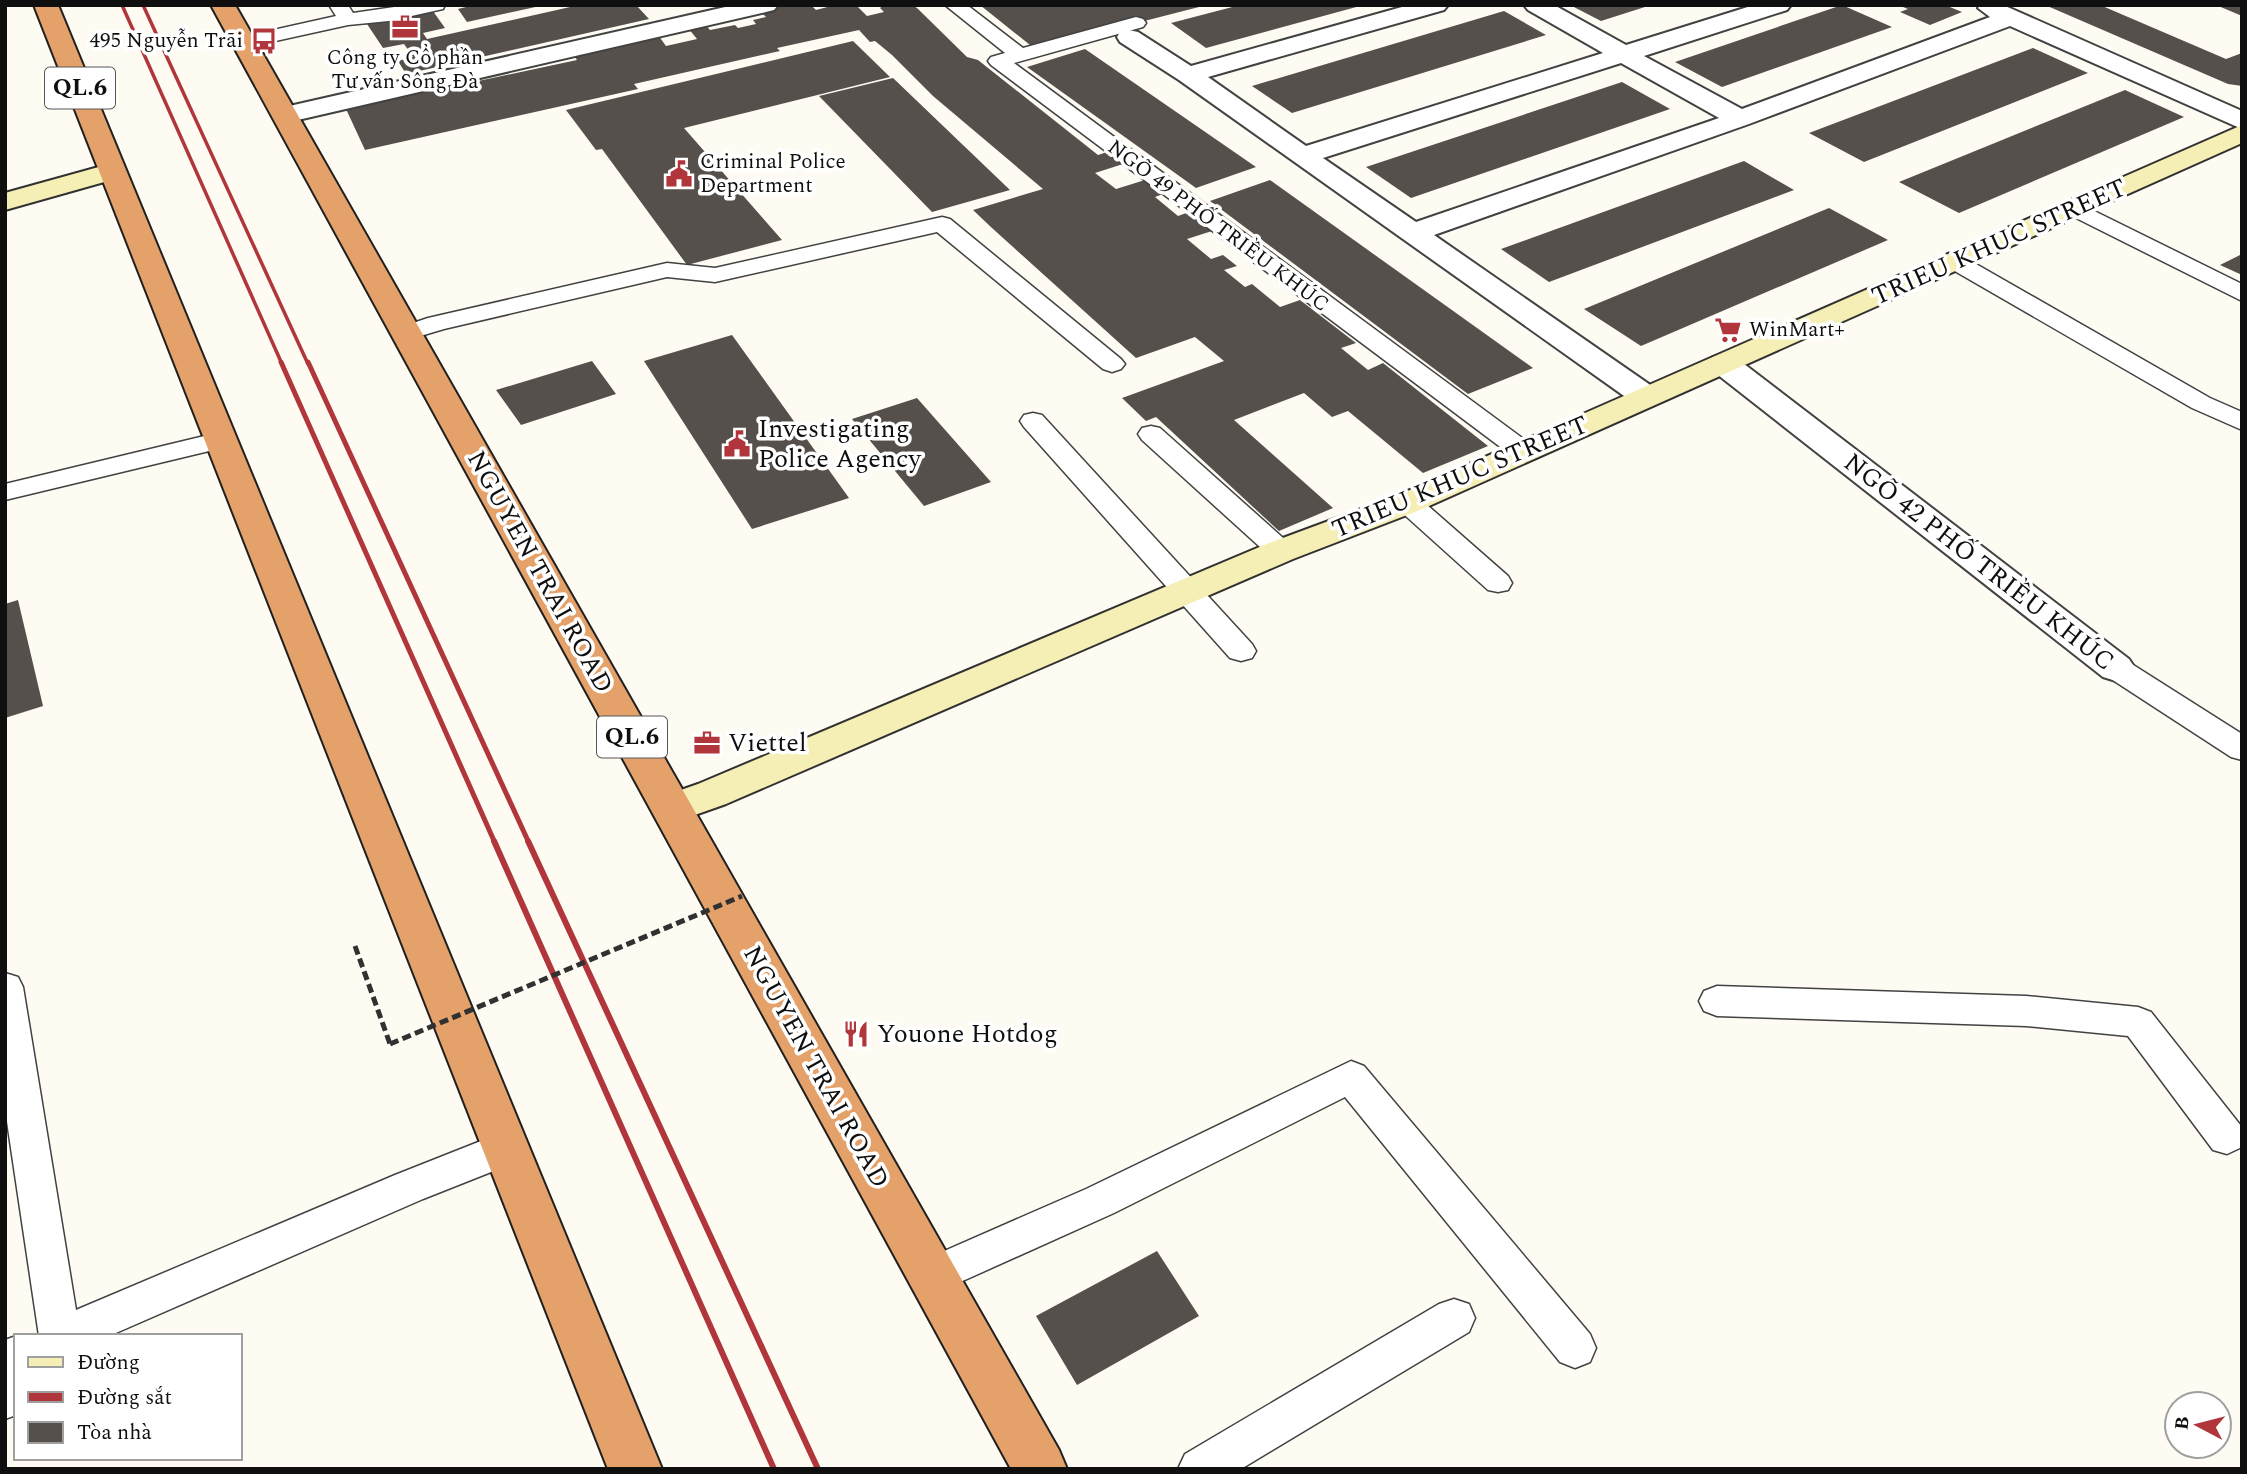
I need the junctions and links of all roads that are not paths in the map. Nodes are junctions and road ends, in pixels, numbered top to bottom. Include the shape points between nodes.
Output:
1 (46, 5) edge
2 (223, 5) edge
3 (436, 5) edge
4 (766, 5) edge
5 (954, 5) edge
6 (1436, 5) edge
7 (1536, 5) edge
8 (1779, 5) edge
9 (1985, 5) edge
10 (343, 12) edge
11 (678, 14) edge
12 (2012, 17) junction
13 (1133, 30) joint
14 (244, 42) junction
15 (1625, 54) junction
16 (1020, 55) junction
17 (1188, 75) junction
18 (285, 114) junction
19 (1740, 119) junction
20 (2240, 133) edge
21 (1302, 156) junction
22 (113, 171) junction
23 (5, 202) edge
24 (2082, 206) junction
25 (1413, 233) junction
26 (1954, 261) junction
27 (2242, 281) edge
28 (2242, 295) edge
29 (407, 333) junction
30 (1724, 364) junction
31 (1112, 365) dead end
32 (1645, 396) junction
33 (1033, 421) dead end
34 (2242, 422) edge
35 (1151, 433) dead end
36 (221, 440) junction
37 (1524, 452) junction
38 (5, 492) edge
39 (1408, 503) junction
40 (1281, 551) junction
41 (1498, 583) dead end
42 (1187, 592) junction
43 (1241, 651) dead end
44 (2116, 668) joint
45 (2242, 749) edge
46 (672, 808) junction
47 (5, 987) edge
48 (1717, 1001) dead end
49 (2237, 1144) edge
50 (505, 1149) junction
51 (933, 1275) junction
52 (1454, 1318) dead end
53 (61, 1334) edge
54 (66, 1334) edge
55 (1575, 1348) dead end
56 (635, 1469) edge
57 (1041, 1469) edge
58 (1200, 1469) edge

1 - 22 highway, QL.6
2 - 14 highway, NGUYEN TRAI ROAD / QL.6
3 - 10 lane via 390,15
4 - 11 street
5 - 16 lane
6 - 17 street
7 - 15 street
8 - 15 street
9 - 12 street
10 - 14 lane
11 - 18 street
12 - 19 street
12 - 20 street
13 - 16 lane
13 - 17 street
14 - 18 highway, NGUYEN TRAI ROAD / QL.6
15 - 19 street
15 - 21 street
16 - 37 lane, NGÕ 49 PHỐ TRIỀU KHÚC via 998,61
17 - 21 street
18 - 29 highway, NGUYEN TRAI ROAD / QL.6
19 - 25 street
20 - 24 street, TRIEU KHUC STREET
21 - 25 street
22 - 23 street
22 - 36 highway, QL.6
24 - 26 street, TRIEU KHUC STREET
24 - 27 lane
24 - 28 lane
25 - 32 street
26 - 30 street, TRIEU KHUC STREET
26 - 34 lane
29 - 31 lane via 667,270 715,275 942,224
29 - 46 highway, NGUYEN TRAI ROAD / QL.6
30 - 32 street, TRIEU KHUC STREET
30 - 44 street, NGÕ 42 PHỐ TRIỀU KHÚC
32 - 37 street, TRIEU KHUC STREET
33 - 42 lane
35 - 40 lane
36 - 38 lane
36 - 50 highway, QL.6
37 - 39 street, TRIEU KHUC STREET
39 - 40 street, TRIEU KHUC STREET
39 - 41 lane
40 - 42 street, TRIEU KHUC STREET
42 - 43 lane
42 - 46 street, TRIEU KHUC STREET
44 - 45 lane, NGÕ 42 PHỐ TRIỀU KHÚC
46 - 51 highway, NGUYEN TRAI ROAD / QL.6
47 - 53 lane
48 - 49 lane via 2026,1011 2138,1022
50 - 54 lane
50 - 56 highway, QL.6
51 - 55 lane via 1100,1201 1351,1077
51 - 57 highway, NGUYEN TRAI ROAD / QL.6
52 - 58 lane

